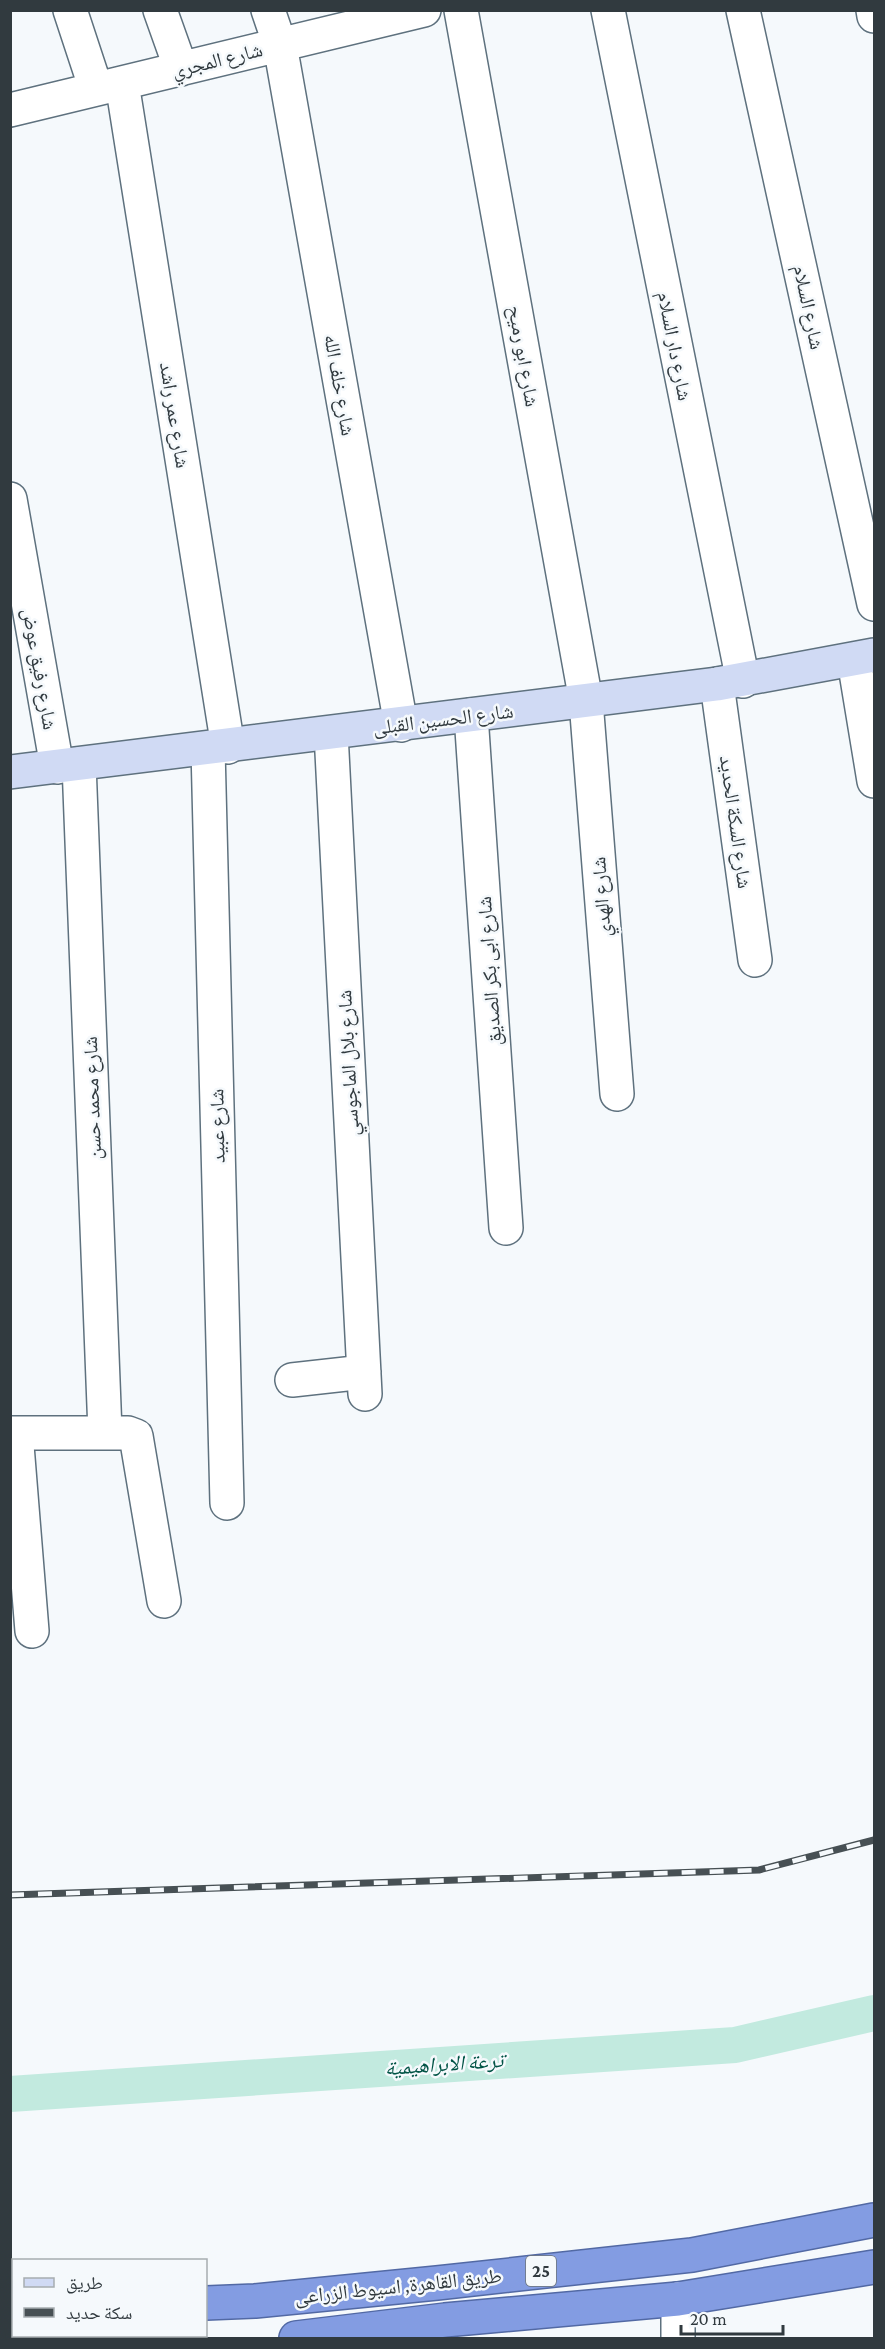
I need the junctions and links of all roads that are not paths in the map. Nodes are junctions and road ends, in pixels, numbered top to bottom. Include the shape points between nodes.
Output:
1 (70, 10) edge
2 (160, 10) edge
3 (268, 10) edge
4 (461, 10) edge
5 (608, 10) edge
6 (743, 10) edge
7 (873, 10) edge
8 (411, 12) edge
9 (874, 16) edge
10 (280, 45) junction
11 (181, 69) junction
12 (109, 86) junction
13 (10, 110) edge
14 (10, 499) edge
15 (874, 604) edge
16 (864, 658) edge
17 (730, 682) junction
18 (586, 700) junction
19 (471, 715) junction
20 (401, 724) junction
21 (331, 733) junction
22 (218, 748) junction
23 (68, 766) junction
24 (10, 772) edge
25 (874, 781) edge
26 (755, 960) dead end
27 (617, 1094) dead end
28 (506, 1228) dead end
29 (292, 1380) dead end
30 (105, 1432) junction
31 (13, 1433) edge
32 (227, 1503) dead end
33 (164, 1601) dead end
34 (32, 1631) dead end
35 (874, 2220) edge
36 (874, 2267) edge
37 (678, 2299) junction
38 (207, 2302) edge
39 (443, 2329) edge
40 (296, 2338) edge
41 (678, 2338) edge

1 - 12 street, شارع عمر راشد
2 - 11 street
3 - 10 street, شارع خلف الله
4 - 18 street, شارع ابو رميح
5 - 17 street, شارع دار السلام
6 - 15 street, شارع السلام
7 - 9 street
8 - 10 street, شارع المجري
10 - 11 street, شارع المجري
10 - 20 street, شارع خلف الله
11 - 12 street, شارع المجري
12 - 13 street, شارع المجري
12 - 22 street, شارع عمر راشد
14 - 23 street, شارع رفيق عوض
16 - 17 main road, شارع الحسين القبلى
16 - 25 street
17 - 18 main road, شارع الحسين القبلى
17 - 26 street, شارع السكة الحديد
18 - 19 main road, شارع الحسين القبلى
18 - 27 street, شارع الهدي
19 - 20 main road, شارع الحسين القبلى
19 - 28 street, شارع ابى بكر الصديق
20 - 21 main road, شارع الحسين القبلى
21 - 22 main road, شارع الحسين القبلى
21 - 29 street, شارع بلال الماجوسي via 364,1383
22 - 23 main road, شارع الحسين القبلى
22 - 32 street, شارع عبيد
23 - 24 main road, شارع الحسين القبلى
23 - 30 street, شارع محمد حسن
30 - 31 street
30 - 33 street via 136,1436
31 - 34 street
35 - 38 highway, طريق القاهرة, اسيوط الزراعى / 25 via 692,2254 255,2301
36 - 37 highway, طريق القاهرة, اسيوط الزراعى / 25
37 - 39 highway, طريق القاهرة, اسيوط الزراعى / 25
37 - 41 street
39 - 40 highway, طريق القاهرة, اسيوط الزراعى / 25

